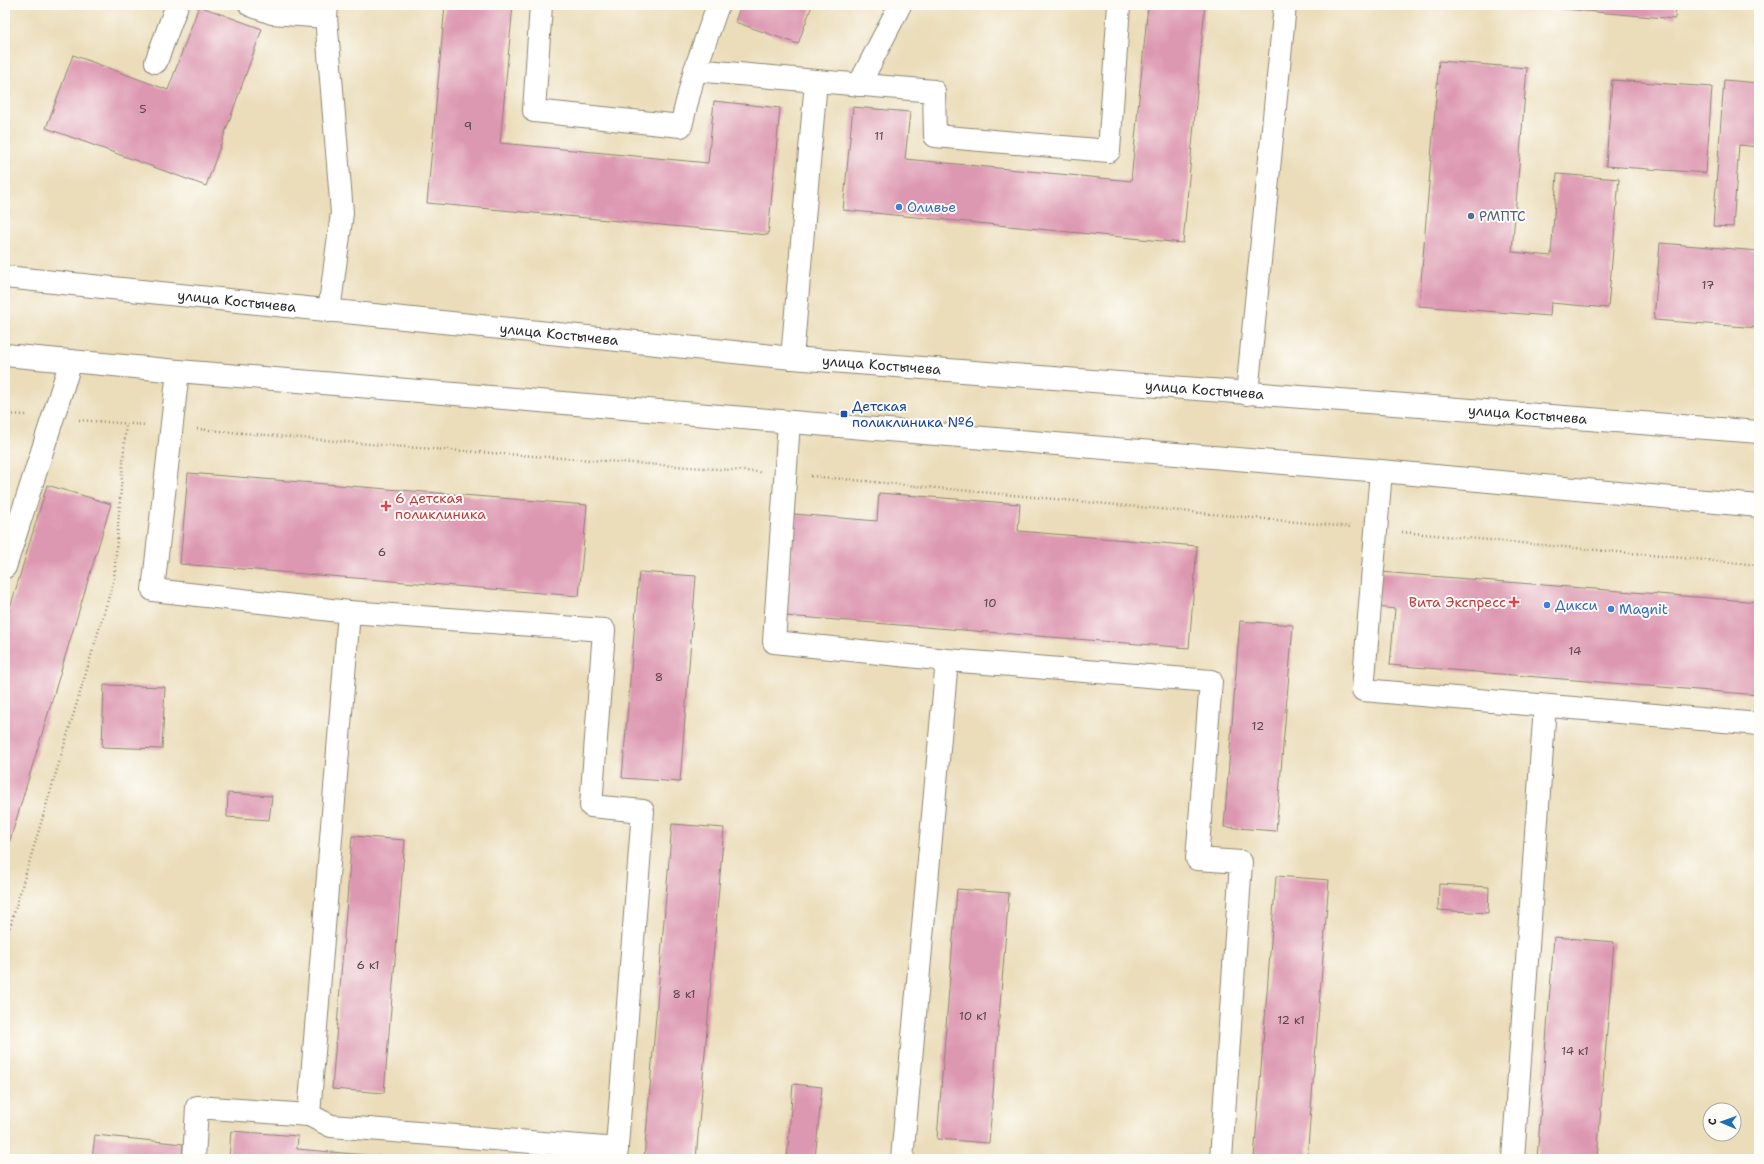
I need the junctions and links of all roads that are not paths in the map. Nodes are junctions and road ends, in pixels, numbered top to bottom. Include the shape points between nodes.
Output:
1 (177, 5) edge
2 (250, 5) edge
3 (540, 5) edge
4 (718, 5) edge
5 (900, 5) edge
6 (1119, 5) edge
7 (1285, 5) edge
8 (327, 11) edge
9 (156, 62) dead end
10 (695, 70) junction
11 (816, 81) junction
12 (859, 85) junction
13 (5, 277) edge
14 (329, 311) junction
15 (5, 355) edge
16 (792, 358) junction
17 (71, 361) junction
18 (178, 371) junction
19 (1247, 394) junction
20 (789, 422) junction
21 (1759, 432) edge
22 (1381, 471) junction
23 (1759, 506) edge
24 (5, 567) edge
25 (349, 612) junction
26 (947, 660) junction
27 (1545, 706) junction
28 (1759, 724) edge
29 (310, 1114) junction
30 (616, 1154) edge
31 (194, 1159) edge
32 (902, 1159) edge
33 (1221, 1159) edge
34 (1513, 1159) edge

1 - 9 street
2 - 8 street via 272,13
3 - 10 street via 534,111 681,126
4 - 10 street
5 - 12 street
6 - 12 street via 1109,151 935,136 934,91
7 - 19 street
8 - 14 street via 342,213
10 - 11 street
11 - 12 street
11 - 16 street
13 - 14 street, улица Костычева
14 - 16 street, улица Костычева
15 - 17 street
16 - 19 street, улица Костычева
17 - 18 street
17 - 24 street
18 - 20 street
18 - 25 street via 153,590
19 - 21 street, улица Костычева
20 - 22 street
20 - 26 street via 774,642
22 - 23 street
22 - 27 street via 1363,690
25 - 29 street
25 - 30 street via 604,630 591,806 643,811
26 - 32 street
26 - 33 street via 1210,681 1197,859 1241,862
27 - 28 street
27 - 34 street
29 - 30 street via 331,1126
29 - 31 street via 197,1107

